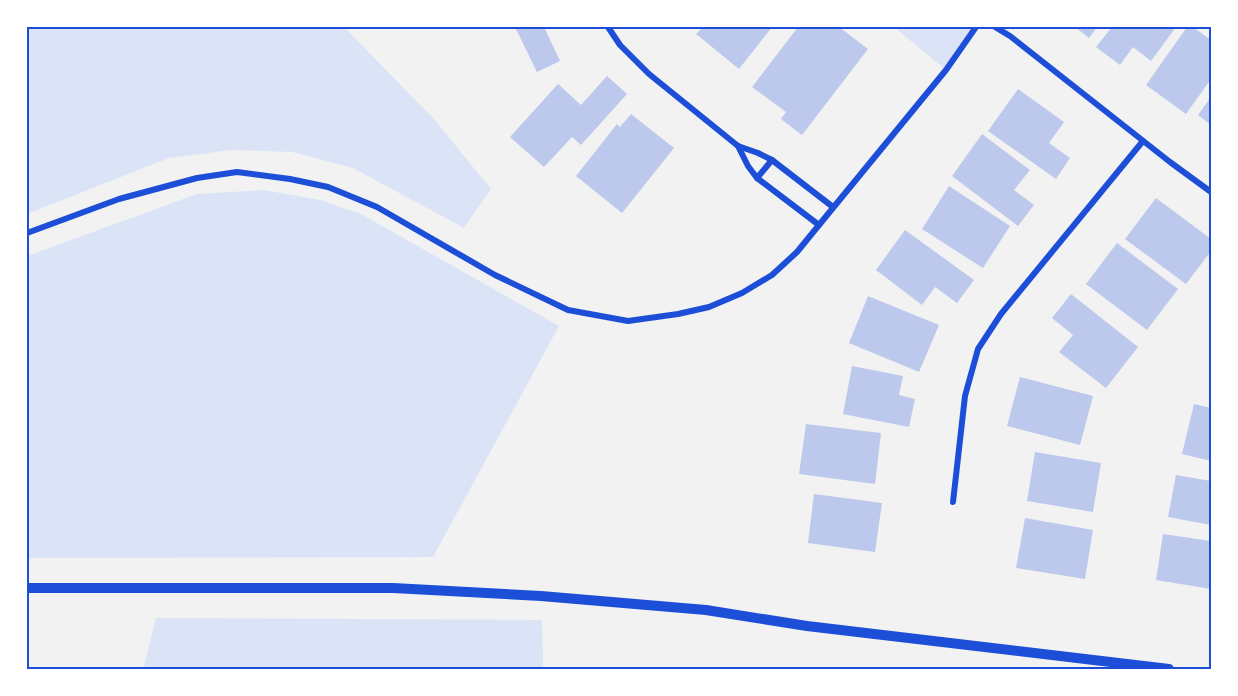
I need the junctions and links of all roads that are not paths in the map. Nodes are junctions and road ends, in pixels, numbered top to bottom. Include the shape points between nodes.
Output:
1 (608, 27) edge
2 (976, 27) edge
3 (995, 27) edge
4 (1143, 141) junction
5 (738, 146) junction
6 (772, 160) junction
7 (757, 178) junction
8 (1211, 192) edge
9 (833, 207) junction
10 (819, 225) junction
11 (27, 232) edge
12 (953, 502) dead end
13 (27, 588) edge
14 (1169, 669) edge

1 - 5 street via 649,74
2 - 9 street via 946,70
3 - 4 street
4 - 8 street
4 - 12 street via 1001,314 978,349 965,396
5 - 6 street
5 - 7 street
6 - 7 street
6 - 9 street
7 - 10 street
9 - 10 street
10 - 11 street via 772,275 742,293 709,307 628,321 568,310 495,275 377,207 328,187 290,179 237,172 197,178 118,199
13 - 14 street via 393,588 552,597 706,610 807,626

